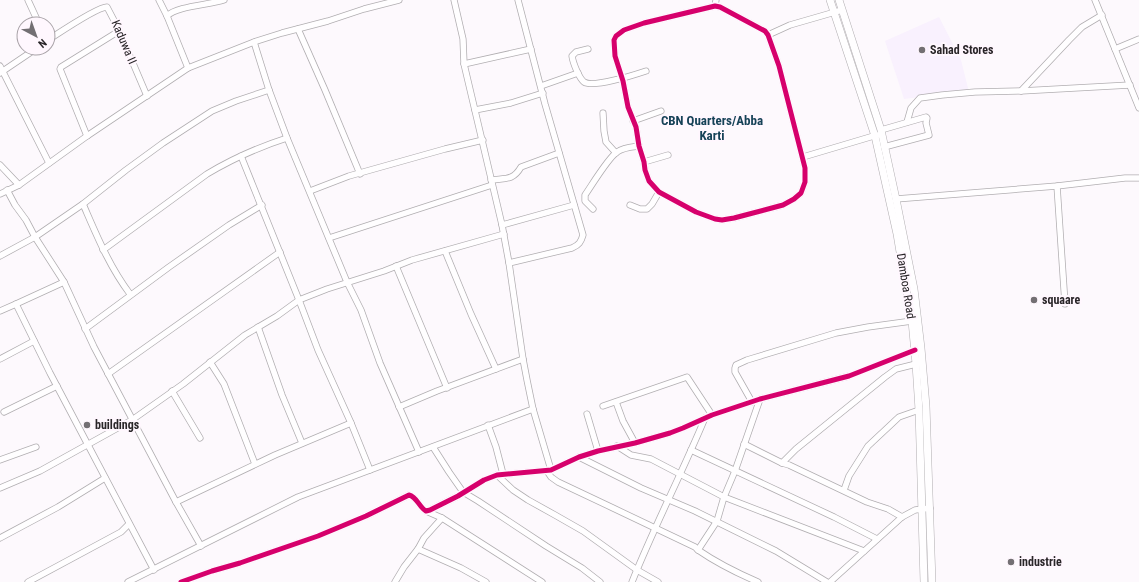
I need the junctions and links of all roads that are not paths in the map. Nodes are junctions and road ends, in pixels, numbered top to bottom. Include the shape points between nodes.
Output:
1 (28, 0) edge
2 (159, 0) edge
3 (224, 0) edge
4 (399, 0) edge
5 (454, 0) edge
6 (518, 0) edge
7 (830, 0) edge
8 (839, 0) edge
9 (1095, 0) edge
10 (715, 3) edge
11 (838, 11) junction
12 (1102, 15) junction
13 (35, 16) edge
14 (167, 16) junction
15 (298, 29) junction
16 (119, 31) junction
17 (768, 34) junction
18 (56, 35) edge
19 (1139, 39) edge
20 (254, 42) junction
21 (531, 49) junction
22 (588, 49) dead end
23 (1115, 49) junction
24 (25, 56) edge
25 (464, 64) junction
26 (0, 66) edge
27 (188, 68) junction
28 (646, 72) dead end
29 (1, 73) edge
30 (578, 73) junction
31 (622, 78) junction
32 (1130, 85) junction
33 (541, 86) junction
34 (269, 90) junction
35 (1021, 92) junction
36 (542, 93) junction
37 (147, 96) junction
38 (1139, 108) edge
39 (475, 110) junction
40 (662, 111) dead end
41 (603, 113) dead end
42 (633, 121) junction
43 (907, 122) junction
44 (879, 133) junction
45 (87, 136) junction
46 (287, 138) junction
47 (482, 140) junction
48 (639, 146) junction
49 (884, 147) junction
50 (616, 152) junction
51 (559, 153) junction
52 (668, 155) dead end
53 (241, 156) junction
54 (803, 157) junction
55 (644, 162) junction
56 (49, 163) junction
57 (0, 165) edge
58 (360, 174) junction
59 (1139, 178) edge
60 (492, 183) junction
61 (19, 184) junction
62 (1057, 186) junction
63 (7, 190) junction
64 (310, 191) junction
65 (659, 192) junction
66 (0, 194) edge
67 (896, 199) junction
68 (84, 204) junction
69 (262, 205) junction
70 (574, 205) junction
71 (630, 205) dead end
72 (593, 210) dead end
73 (502, 225) junction
74 (504, 234) junction
75 (35, 237) junction
76 (329, 238) junction
77 (103, 250) junction
78 (445, 251) junction
79 (280, 252) junction
80 (0, 256) edge
81 (509, 264) junction
82 (396, 266) junction
83 (64, 282) junction
84 (347, 282) junction
85 (130, 294) junction
86 (299, 300) junction
87 (16, 304) junction
88 (1065, 304) dead end
89 (0, 310) edge
90 (912, 321) junction
91 (258, 327) junction
92 (85, 328) junction
93 (34, 341) junction
94 (915, 350) junction
95 (0, 359) edge
96 (523, 359) junction
97 (210, 362) junction
98 (916, 364) junction
99 (496, 369) junction
100 (108, 374) junction
101 (57, 386) junction
102 (447, 388) junction
103 (172, 391) junction
104 (760, 399) junction
105 (616, 402) junction
106 (752, 402) junction
107 (603, 406) dead end
108 (399, 407) junction
109 (533, 409) junction
110 (919, 410) junction
111 (4, 412) dead end
112 (587, 414) dead end
113 (712, 415) junction
114 (705, 418) junction
115 (132, 420) junction
116 (352, 423) junction
117 (488, 425) junction
118 (200, 438) dead end
119 (302, 443) junction
120 (636, 443) junction
121 (744, 444) junction
122 (88, 445) junction
123 (617, 446) junction
124 (36, 447) dead end
125 (433, 447) junction
126 (691, 450) junction
127 (598, 451) junction
128 (420, 452) junction
129 (579, 457) junction
130 (0, 460) edge
131 (782, 463) junction
132 (254, 464) junction
133 (370, 470) junction
134 (549, 471) junction
135 (735, 471) junction
136 (504, 474) junction
137 (680, 474) junction
138 (497, 475) junction
139 (105, 478) junction
140 (0, 488) edge
141 (844, 490) junction
142 (463, 492) junction
143 (724, 497) junction
144 (668, 499) junction
145 (176, 502) junction
146 (930, 508) junction
147 (922, 509) junction
148 (426, 511) junction
149 (902, 517) junction
150 (442, 518) junction
151 (717, 521) junction
152 (129, 524) junction
153 (655, 528) junction
154 (0, 538) edge
155 (877, 539) junction
156 (201, 546) junction
157 (418, 549) junction
158 (698, 550) junction
159 (864, 551) junction
160 (154, 570) junction
161 (636, 570) junction
162 (932, 573) junction
163 (924, 574) junction
164 (28, 582) edge
165 (128, 582) edge
166 (181, 582) edge
167 (395, 582) edge
168 (486, 582) edge
169 (542, 582) edge
170 (600, 582) edge
171 (632, 582) edge
172 (658, 582) edge
173 (758, 582) edge
174 (828, 582) edge
175 (924, 582) edge
176 (932, 582) edge

1 - 13 street
2 - 14 street
3 - 14 street via 178,10
4 - 15 street
5 - 25 street via 463,39
6 - 21 street
7 - 11 main road, Damboa Road
8 - 11 main road, Damboa Road
9 - 12 street
10 - 17 street
10 - 31 street via 644,23 624,30 616,36 615,56
11 - 17 street
11 - 44 main road, Damboa Road
12 - 23 street
12 - 35 street via 1082,27
14 - 27 street
15 - 20 street
15 - 58 street
16 - 18 street, Kaduwa II via 109,9 105,7
16 - 37 street, Kaduwa II
16 - 45 street via 60,69
17 - 54 street
19 - 23 street
20 - 27 street
20 - 34 street
21 - 25 street
21 - 33 street
22 - 30 street via 576,52 572,56
23 - 32 street
24 - 29 street
25 - 39 street
26 - 29 street
27 - 37 street
28 - 31 street
29 - 56 street
30 - 31 street via 585,83 592,84
30 - 33 street
31 - 42 street
32 - 35 street
32 - 38 street
33 - 36 street
34 - 46 street
34 - 68 street via 212,111 164,142
35 - 43 street via 975,92 920,98 911,108
36 - 39 street via 511,103
36 - 51 street
37 - 45 street
39 - 47 street
40 - 42 street
41 - 50 street via 606,142
42 - 48 street
43 - 44 street
43 - 49 street via 926,116 929,135
44 - 49 main road, Damboa Road
44 - 54 street
44 - 90 main road, Damboa Road
45 - 56 street
46 - 53 street
46 - 64 street
47 - 58 street
47 - 60 street
48 - 50 street
48 - 55 street
49 - 67 main road, Damboa Road
50 - 72 street via 585,195 585,201
51 - 60 street via 521,167 514,177
51 - 70 street
52 - 55 street
53 - 69 street
53 - 77 street via 207,174
54 - 65 street via 805,182 801,193 783,205 734,218 722,220 707,217
55 - 65 street via 649,181
56 - 61 street
57 - 61 street
58 - 64 street
59 - 62 street
60 - 73 street
60 - 76 street
61 - 63 street
62 - 67 street
62 - 88 street
63 - 66 street
63 - 75 street
64 - 76 street
65 - 71 street via 647,209
67 - 146 main road, Damboa Road via 914,290 921,348
68 - 75 street
68 - 77 street
69 - 79 street
69 - 85 street
70 - 73 street
70 - 81 street via 583,235 578,245
73 - 74 street
74 - 78 street
74 - 81 street
75 - 80 street
75 - 83 street
76 - 84 street
77 - 85 street
78 - 82 street
78 - 99 street
79 - 86 street
79 - 100 street
81 - 96 street
82 - 84 street
82 - 102 street
83 - 87 street
83 - 92 street
84 - 86 street
84 - 108 street via 362,310 380,363
85 - 92 street
86 - 91 street
86 - 116 street via 318,350
87 - 89 street
87 - 93 street
90 - 94 main road, Damboa Road
90 - 106 street via 836,333 736,365 736,372
91 - 97 street
91 - 119 street
92 - 100 street
93 - 95 street
93 - 101 street
94 - 98 main road, Damboa Road
94 - 104 street via 849,376
96 - 99 street
96 - 109 street
97 - 103 street
97 - 132 street via 224,384
98 - 110 main road, Damboa Road
98 - 131 street via 896,369 885,376
99 - 102 street
100 - 115 street
101 - 111 street
101 - 122 street
102 - 108 street
103 - 115 street
103 - 118 street
104 - 106 street
104 - 121 street
105 - 107 street
105 - 113 street via 688,377
105 - 120 street via 623,421
106 - 113 street
108 - 128 street
109 - 117 street
109 - 134 street
110 - 141 street via 899,417 868,446 849,476
110 - 147 main road, Damboa Road
112 - 127 street
113 - 114 street
114 - 120 street via 670,433
114 - 126 street
115 - 122 street
115 - 145 street
116 - 119 street
116 - 133 street
117 - 125 street
117 - 136 street
119 - 132 street
120 - 123 street
121 - 131 street
121 - 135 street
122 - 139 street
122 - 140 street via 40,471
123 - 127 street
123 - 137 street via 631,455 651,459
124 - 130 street
125 - 128 street
125 - 142 street
126 - 135 street
126 - 137 street
127 - 129 street
128 - 133 street
129 - 134 street
129 - 144 street
131 - 141 street
132 - 145 street
133 - 156 street via 298,497
134 - 136 street
134 - 153 street via 551,477 558,482
135 - 143 street
135 - 155 street
136 - 138 street
137 - 143 street
137 - 144 street
138 - 142 street
138 - 161 street via 513,490 583,532
139 - 152 street
139 - 154 street
141 - 149 street
142 - 148 street
142 - 170 street
143 - 151 street
143 - 159 street
144 - 151 street
144 - 153 street
145 - 156 street
146 - 147 street
146 - 162 main road, Damboa Road
147 - 149 street
147 - 163 main road, Damboa Road
148 - 150 street
148 - 166 street via 409,495 318,536
149 - 155 street
150 - 157 street
150 - 169 street
151 - 158 street
151 - 174 street via 776,551
152 - 160 street
152 - 164 street via 121,532
153 - 158 street
153 - 161 street
155 - 159 street
156 - 160 street
157 - 167 street
157 - 168 street
158 - 173 street via 719,564
159 - 174 street
160 - 165 street
161 - 171 street
161 - 172 street
162 - 163 main road
162 - 176 main road, Damboa Road
163 - 175 main road, Damboa Road

